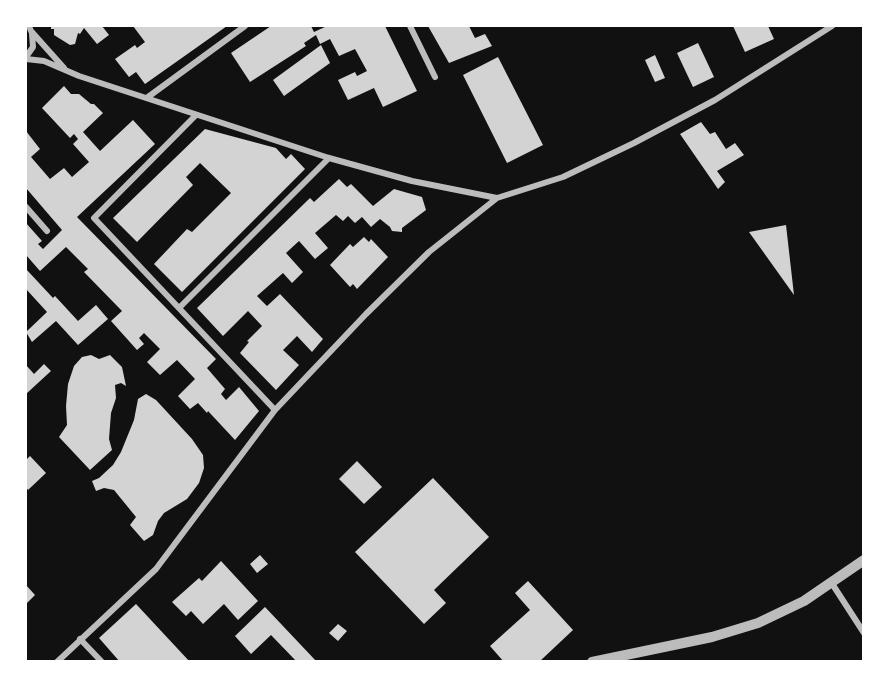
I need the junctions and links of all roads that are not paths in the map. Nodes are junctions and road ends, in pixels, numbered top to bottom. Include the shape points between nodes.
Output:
1 (245, 26) edge
2 (410, 26) edge
3 (832, 26) edge
4 (840, 26) edge
5 (29, 27) edge
6 (825, 31) junction
7 (26, 58) edge
8 (64, 69) junction
9 (435, 77) dead end
10 (148, 97) junction
11 (196, 115) junction
12 (329, 158) junction
13 (497, 198) junction
14 (26, 207) edge
15 (47, 231) dead end
16 (179, 308) junction
17 (275, 410) junction
18 (864, 560) edge
19 (831, 581) junction
20 (864, 633) edge
21 (80, 639) junction
22 (57, 662) edge
23 (102, 662) edge
24 (592, 662) edge

1 - 10 street
2 - 9 street
3 - 6 street
4 - 6 street
5 - 7 street via 34,41
5 - 8 street
6 - 13 street via 715,100 634,144 563,177
7 - 8 street
8 - 10 street
10 - 11 street
11 - 12 street
11 - 16 street via 94,218
12 - 13 street via 412,181
12 - 16 street
13 - 17 street via 429,252
14 - 15 street
16 - 17 street
17 - 21 street via 156,569
18 - 19 street
19 - 20 street
19 - 24 street via 804,602 758,624
21 - 22 street
21 - 23 street

